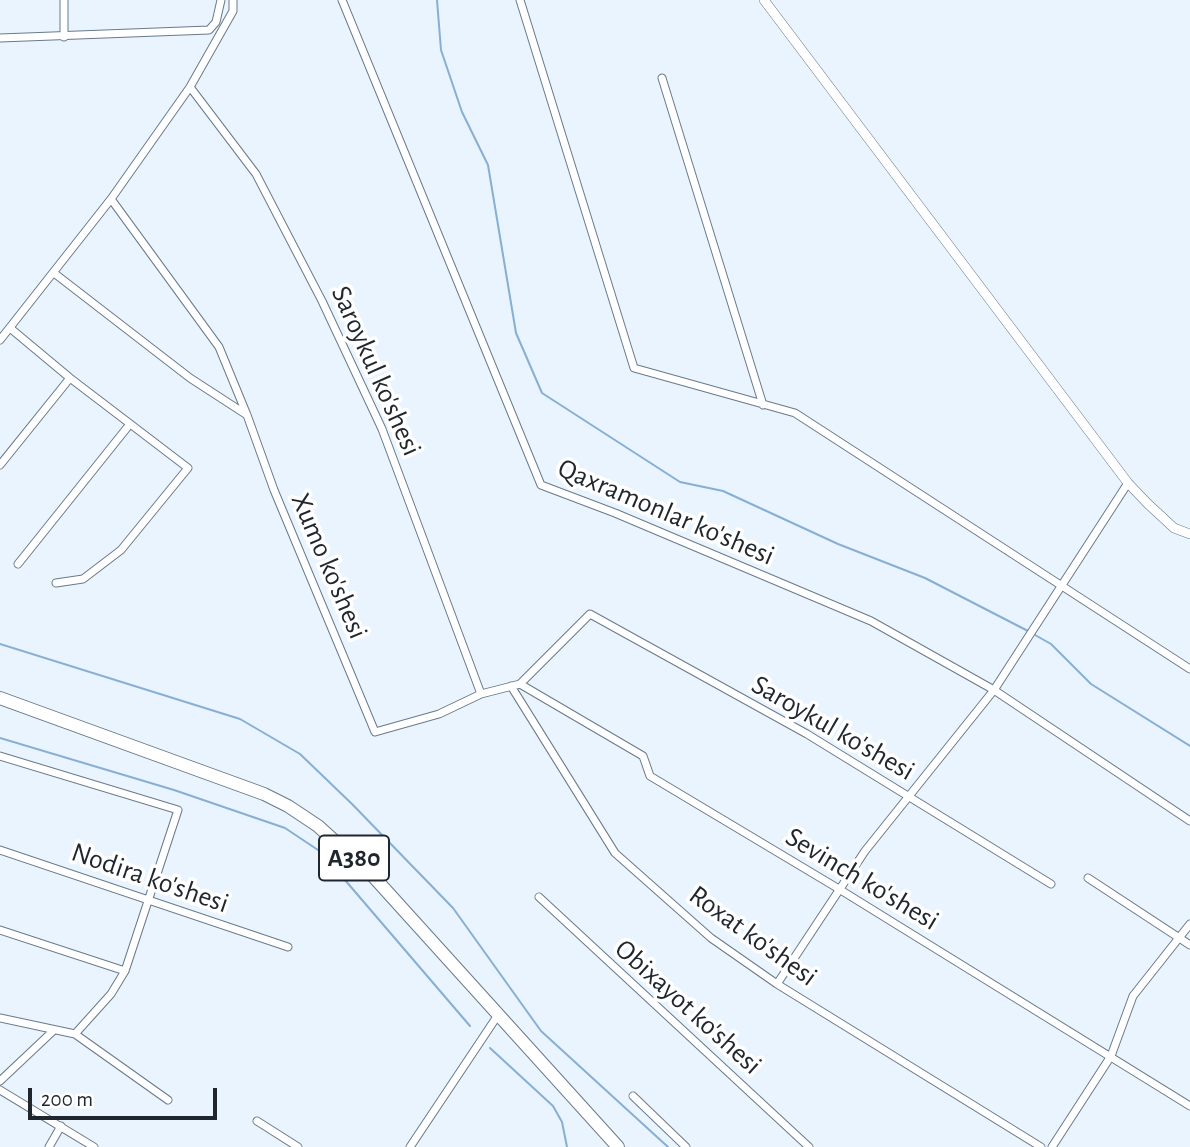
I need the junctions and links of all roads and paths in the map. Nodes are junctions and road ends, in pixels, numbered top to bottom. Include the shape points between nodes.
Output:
1 (64, 0) edge
2 (220, 0) edge
3 (233, 0) edge
4 (342, 0) edge
5 (520, 0) edge
6 (764, 0) edge
7 (64, 37) junction
8 (0, 38) edge
9 (662, 78) dead end
10 (190, 87) junction
11 (111, 199) junction
12 (54, 273) junction
13 (10, 328) junction
14 (0, 340) edge
15 (70, 378) junction
16 (763, 405) junction
17 (247, 415) junction
18 (130, 424) junction
19 (0, 465) edge
20 (1128, 483) junction
21 (1190, 534) edge
22 (18, 564) dead end
23 (56, 583) dead end
24 (1063, 585) junction
25 (1190, 669) edge
26 (520, 684) junction
27 (511, 686) junction
28 (994, 690) junction
29 (481, 694) junction
30 (0, 698) edge
31 (0, 756) edge
32 (908, 796) junction
33 (1190, 821) edge
34 (0, 850) edge
35 (1088, 878) dead end
36 (1051, 884) dead end
37 (839, 889) junction
38 (539, 897) dead end
39 (149, 900) junction
40 (1190, 924) edge
41 (0, 930) edge
42 (1179, 938) junction
43 (1190, 945) edge
44 (288, 947) dead end
45 (125, 971) junction
46 (777, 984) junction
47 (498, 1015) junction
48 (0, 1018) edge
49 (53, 1031) junction
50 (75, 1034) junction
51 (1111, 1056) junction
52 (0, 1081) edge
53 (0, 1090) edge
54 (633, 1096) dead end
55 (168, 1100) dead end
56 (1190, 1106) edge
57 (257, 1121) dead end
58 (61, 1126) junction
59 (49, 1147) edge
60 (94, 1147) edge
61 (298, 1147) edge
62 (410, 1147) edge
63 (618, 1147) edge
64 (686, 1147) edge
65 (809, 1147) edge
66 (1041, 1147) edge
67 (1052, 1147) edge

1 - 7 street
2 - 7 street via 216,22 209,30
3 - 10 street via 233,11
4 - 28 street, Qaxramonlar ko'shesi via 541,485 871,621
5 - 16 street via 634,368
6 - 20 street
7 - 8 street
9 - 16 street
10 - 11 street
10 - 29 street, Saroykul ko'shesi via 256,173 322,301 382,429
11 - 12 street
11 - 17 street, Xumo ko'shesi via 219,348
12 - 13 street
12 - 17 street via 190,378
13 - 14 street
13 - 15 street
15 - 18 street
15 - 19 street
16 - 24 street via 795,413
17 - 29 street, Xumo ko'shesi via 375,732 439,715
18 - 22 street
18 - 23 street via 188,468 121,550 83,579
20 - 21 street via 1174,528
20 - 24 street
24 - 25 street
24 - 28 street
26 - 27 street
26 - 32 street, Saroykul ko'shesi via 590,614 807,734
26 - 37 street, Sevinch ko'shesi via 643,756 650,776
27 - 29 street
27 - 46 street, Roxat ko'shesi via 615,853 711,938
28 - 32 street
28 - 33 street, Qaxramonlar ko'shesi
30 - 47 highway, A380 via 264,794 302,814 372,875
31 - 39 street via 178,810
32 - 36 street, Saroykul ko'shesi
32 - 37 street
34 - 39 street, Nodira ko'shesi
35 - 42 street
37 - 46 street
37 - 51 street, Sevinch ko'shesi
38 - 65 street, Obixayot ko'shesi
39 - 44 street, Nodira ko'shesi
39 - 45 street
40 - 42 street
41 - 45 street
42 - 43 street
42 - 51 street via 1133,996
45 - 50 street
46 - 66 street, Roxat ko'shesi
47 - 62 street
47 - 63 highway, A380
48 - 49 street
49 - 50 street
49 - 52 street
50 - 55 street
51 - 56 street, Sevinch ko'shesi
51 - 67 street
53 - 58 street
54 - 64 street
57 - 61 street
58 - 59 street
58 - 60 street

